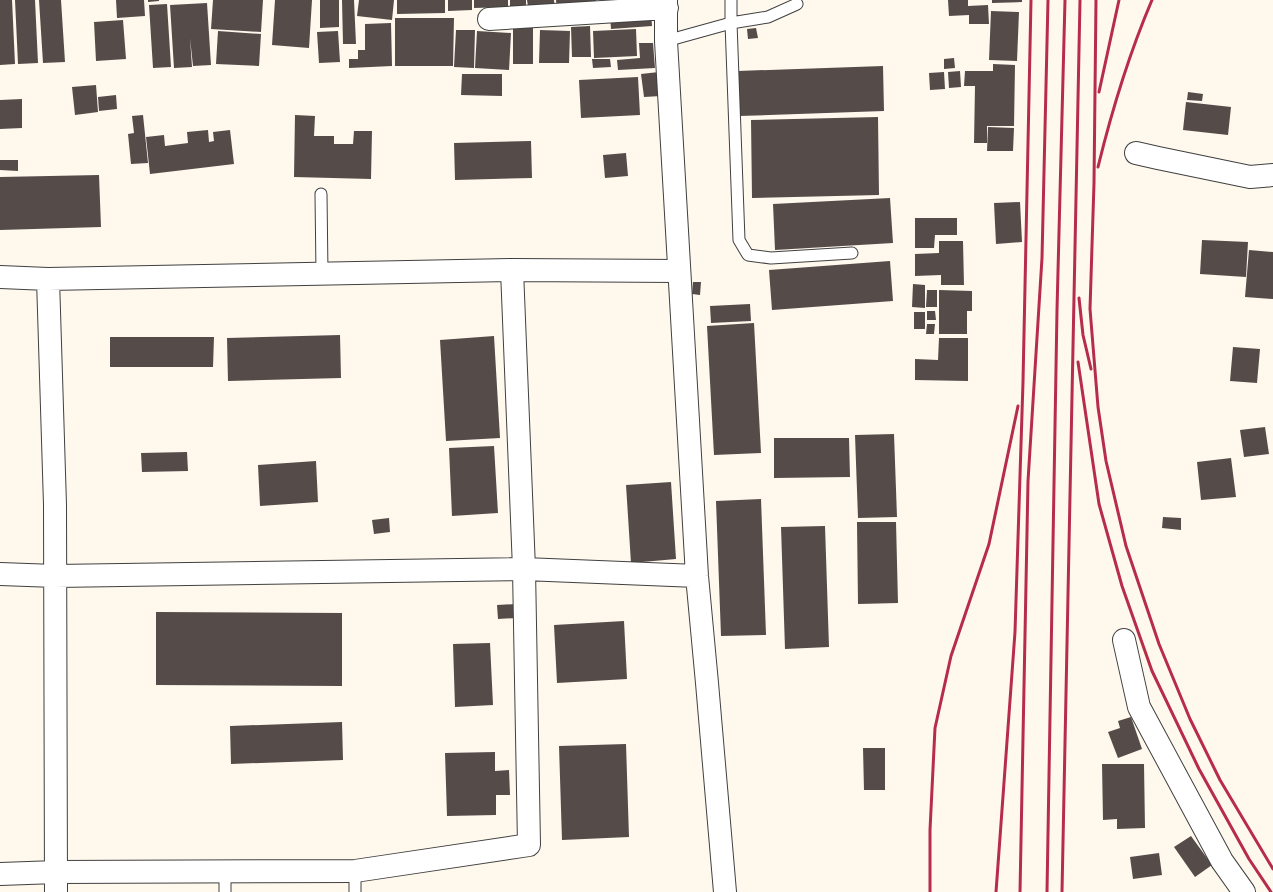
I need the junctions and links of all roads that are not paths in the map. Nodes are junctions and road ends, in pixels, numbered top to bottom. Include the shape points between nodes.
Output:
1 (731, 0) edge
2 (667, 4) edge
3 (797, 4) dead end
4 (489, 19) dead end
5 (731, 23) junction
6 (666, 41) junction
7 (1136, 152) dead end
8 (1273, 175) edge
9 (321, 194) dead end
10 (852, 253) dead end
11 (512, 270) junction
12 (679, 271) junction
13 (322, 273) junction
14 (0, 278) edge
15 (48, 279) junction
16 (524, 569) junction
17 (0, 574) edge
18 (55, 576) junction
19 (697, 576) junction
20 (1124, 640) dead end
21 (0, 874) edge
22 (56, 882) edge
23 (225, 882) edge
24 (355, 882) edge
25 (725, 892) edge
26 (1244, 892) edge

1 - 5 lane
2 - 4 street
2 - 6 street
3 - 5 lane via 768,17
5 - 6 lane
5 - 10 lane via 739,240 748,256 771,258
6 - 12 street
7 - 8 street via 1250,177
9 - 13 lane
11 - 12 street
11 - 13 street
11 - 16 street
12 - 19 street
13 - 15 street
14 - 15 street
15 - 18 street
16 - 18 street
16 - 19 street
16 - 24 street via 529,844
17 - 18 street
18 - 22 street
19 - 25 street
20 - 26 street via 1139,707 1222,861
21 - 22 street
22 - 23 street
23 - 24 street

